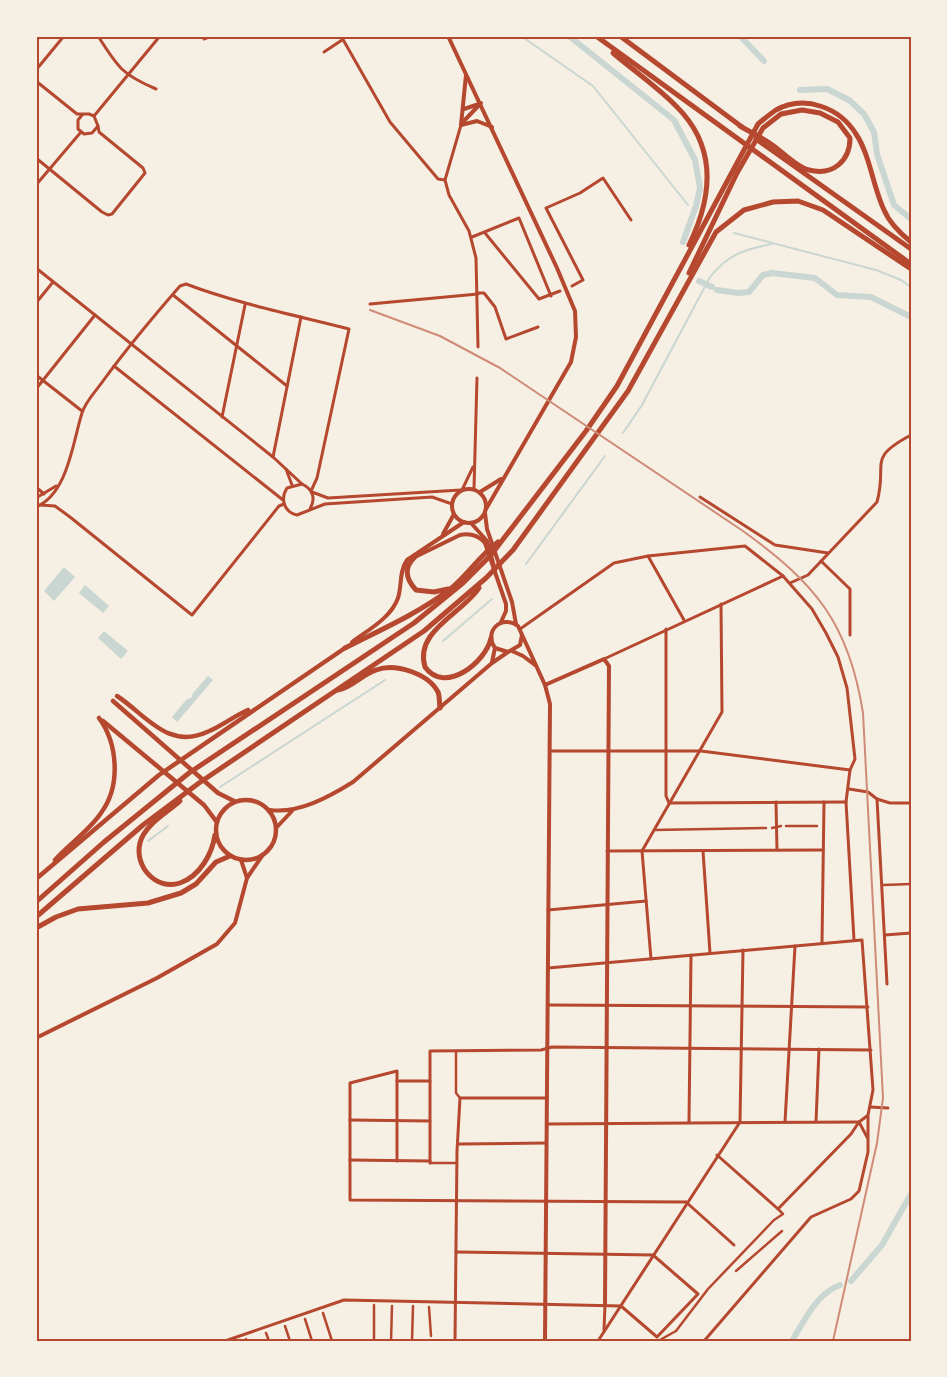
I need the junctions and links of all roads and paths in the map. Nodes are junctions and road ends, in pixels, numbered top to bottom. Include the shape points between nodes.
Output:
1 (64, 36) edge
2 (98, 36) edge
3 (160, 36) edge
4 (210, 36) edge
5 (448, 36) edge
6 (595, 36) edge
7 (620, 36) edge
8 (342, 38) edge
9 (204, 39) dead end
10 (324, 52) dead end
11 (36, 70) edge
12 (466, 74) junction
13 (127, 75) junction
14 (36, 81) edge
15 (156, 90) dead end
16 (481, 103) junction
17 (464, 109) junction
18 (83, 114) junction
19 (94, 116) junction
20 (460, 125) junction
21 (98, 126) junction
22 (740, 126) junction
23 (492, 127) junction
24 (81, 132) junction
25 (36, 158) edge
26 (50, 169) junction
27 (734, 172) junction
28 (445, 180) junction
29 (36, 185) edge
30 (631, 220) dead end
31 (485, 233) junction
32 (472, 237) junction
33 (911, 242) edge
34 (911, 249) edge
35 (911, 264) edge
36 (36, 268) edge
37 (911, 269) edge
38 (54, 282) junction
39 (572, 286) dead end
40 (560, 291) dead end
41 (478, 293) junction
42 (173, 295) junction
43 (551, 296) junction
44 (666, 296) junction
45 (676, 300) junction
46 (36, 303) edge
47 (245, 304) junction
48 (370, 304) dead end
49 (95, 315) junction
50 (301, 317) junction
51 (538, 327) dead end
52 (130, 343) junction
53 (237, 346) junction
54 (478, 347) dead end
55 (114, 366) junction
56 (36, 375) edge
57 (477, 378) dead end
58 (43, 380) junction
59 (287, 386) junction
60 (36, 389) edge
61 (82, 412) junction
62 (222, 416) junction
63 (911, 435) edge
64 (273, 457) junction
65 (474, 464) junction
66 (286, 468) junction
67 (503, 478) junction
68 (59, 484) junction
69 (302, 484) junction
70 (292, 485) junction
71 (36, 487) edge
72 (474, 489) junction
73 (462, 490) junction
74 (311, 491) junction
75 (480, 492) junction
76 (44, 494) junction
77 (700, 497) dead end
78 (36, 498) edge
79 (284, 502) junction
80 (452, 504) junction
81 (38, 506) edge
82 (310, 509) junction
83 (486, 511) junction
84 (454, 514) junction
85 (464, 522) junction
86 (471, 523) junction
87 (443, 534) junction
88 (502, 539) junction
89 (487, 541) junction
90 (424, 548) junction
91 (828, 553) junction
92 (648, 556) junction
93 (415, 557) junction
94 (821, 561) junction
95 (783, 576) junction
96 (486, 578) junction
97 (790, 583) junction
98 (451, 588) junction
99 (722, 604) junction
100 (684, 620) junction
101 (501, 622) junction
102 (516, 624) junction
103 (520, 629) junction
104 (666, 629) junction
105 (522, 635) junction
106 (850, 635) dead end
107 (491, 638) junction
108 (345, 648) junction
109 (495, 648) junction
110 (510, 652) junction
111 (604, 659) junction
112 (492, 663) junction
113 (537, 667) junction
114 (544, 685) junction
115 (333, 692) junction
116 (117, 696) dead end
117 (113, 701) dead end
118 (258, 706) junction
119 (440, 708) junction
120 (608, 750) junction
121 (666, 750) junction
122 (550, 751) junction
123 (701, 751) junction
124 (850, 770) junction
125 (200, 783) junction
126 (849, 789) junction
127 (877, 799) junction
128 (234, 801) junction
129 (776, 802) junction
130 (824, 802) junction
131 (846, 802) junction
132 (669, 803) junction
133 (910, 803) edge
134 (270, 810) junction
135 (293, 810) junction
136 (216, 821) junction
137 (779, 826) junction
138 (786, 826) dead end
139 (820, 826) junction
140 (276, 828) junction
141 (766, 828) dead end
142 (772, 828) dead end
143 (654, 830) junction
144 (215, 835) junction
145 (777, 850) junction
146 (823, 850) junction
147 (608, 851) junction
148 (642, 851) junction
149 (703, 851) junction
150 (230, 856) junction
151 (262, 856) junction
152 (241, 860) junction
153 (44, 873) junction
154 (248, 878) junction
155 (36, 880) edge
156 (911, 884) edge
157 (883, 885) junction
158 (646, 901) junction
159 (36, 902) edge
160 (608, 905) junction
161 (548, 910) junction
162 (36, 917) edge
163 (36, 928) edge
164 (911, 933) edge
165 (885, 935) junction
166 (854, 940) junction
167 (822, 943) junction
168 (794, 946) junction
169 (742, 950) junction
170 (710, 953) junction
171 (691, 955) junction
172 (651, 959) junction
173 (607, 963) junction
174 (548, 968) junction
175 (887, 984) dead end
176 (548, 1006) junction
177 (607, 1006) junction
178 (690, 1007) junction
179 (742, 1007) junction
180 (791, 1007) junction
181 (868, 1007) junction
182 (36, 1038) edge
183 (689, 1047) junction
184 (547, 1048) junction
185 (606, 1048) junction
186 (742, 1048) junction
187 (789, 1048) junction
188 (820, 1049) junction
189 (456, 1050) junction
190 (871, 1050) junction
191 (397, 1081) junction
192 (430, 1081) junction
193 (460, 1098) junction
194 (547, 1098) junction
195 (870, 1107) junction
196 (888, 1108) dead end
197 (868, 1115) junction
198 (350, 1120) junction
199 (397, 1121) junction
200 (430, 1121) junction
201 (687, 1122) junction
202 (740, 1122) junction
203 (785, 1122) junction
204 (816, 1122) junction
205 (859, 1122) junction
206 (547, 1124) junction
207 (606, 1124) junction
208 (867, 1137) junction
209 (546, 1143) junction
210 (459, 1144) junction
211 (717, 1155) junction
212 (350, 1160) junction
213 (397, 1161) junction
214 (430, 1162) junction
215 (457, 1163) junction
216 (456, 1200) junction
217 (546, 1200) junction
218 (605, 1201) junction
219 (686, 1202) junction
220 (778, 1209) junction
221 (782, 1231) dead end
222 (734, 1245) dead end
223 (456, 1252) junction
224 (546, 1253) junction
225 (604, 1254) junction
226 (653, 1254) junction
227 (736, 1271) dead end
228 (456, 1302) junction
229 (545, 1304) junction
230 (374, 1305) dead end
231 (604, 1305) junction
232 (392, 1306) dead end
233 (413, 1306) dead end
234 (621, 1306) junction
235 (429, 1307) dead end
236 (323, 1313) dead end
237 (305, 1319) dead end
238 (285, 1326) dead end
239 (605, 1331) junction
240 (266, 1332) dead end
241 (431, 1336) dead end
242 (658, 1340) edge
243 (226, 1341) edge
244 (269, 1341) edge
245 (290, 1341) edge
246 (312, 1341) edge
247 (332, 1341) edge
248 (374, 1341) edge
249 (391, 1341) edge
250 (412, 1341) edge
251 (455, 1341) edge
252 (545, 1341) edge
253 (598, 1341) edge
254 (704, 1341) edge

1 - 11 street
2 - 13 street via 120,70
3 - 13 street
4 - 9 street
5 - 12 street
6 - 35 highway
6 - 44 highway via 678,107 696,134 706,160 708,183 704,211
7 - 22 highway
8 - 10 street
8 - 28 street via 396,130 438,179
12 - 16 street
12 - 17 street
13 - 15 street
13 - 19 street
14 - 18 street via 77,114
16 - 17 street
16 - 20 street
16 - 23 street
17 - 20 street
18 - 19 street
18 - 24 street via 77,122
19 - 21 street
20 - 23 street via 477,121
20 - 28 street
21 - 24 street via 90,134
21 - 26 street via 99,132 143,168 145,175 114,212 108,215
22 - 27 highway via 808,170 826,171 841,165 850,151 850,138 838,122 820,113 802,110 781,114 763,128
22 - 34 highway
23 - 67 street via 575,311 576,337 571,362
24 - 26 street
25 - 26 street
26 - 29 street
27 - 33 highway via 758,124 777,109 800,103 823,106 844,118 857,135 884,212
27 - 44 highway
27 - 45 highway
28 - 32 street via 448,195
30 - 39 street via 603,178 580,194 546,208 583,280
31 - 32 street
31 - 43 street via 539,299
31 - 43 street via 519,218
32 - 41 street
36 - 38 street
37 - 45 highway via 823,210 798,201 773,202 744,210 716,232
38 - 46 street
38 - 49 street
40 - 43 street
41 - 48 street
41 - 51 street via 484,293 495,307 506,339
41 - 54 street
42 - 47 street via 186,284
42 - 52 street
42 - 53 street
44 - 88 highway via 617,386
45 - 96 highway via 628,391 513,550
47 - 50 street
47 - 53 street
49 - 52 street
49 - 58 street
50 - 59 street
50 - 74 street via 349,329 317,478
52 - 55 street
52 - 62 street
53 - 59 street
53 - 62 street
55 - 61 street
55 - 79 street
56 - 58 street
57 - 65 street
58 - 60 street
58 - 61 street
59 - 64 street
61 - 68 street via 74,449
62 - 64 street
63 - 91 street via 888,447 880,461 877,502
64 - 66 street
65 - 72 street
65 - 73 street
66 - 69 street
66 - 70 street
67 - 75 street
67 - 83 street
68 - 76 street
68 - 81 street
69 - 70 street
69 - 74 street
70 - 79 street via 284,492
71 - 76 street
72 - 73 street
72 - 75 street
73 - 74 street via 328,498
73 - 80 street
74 - 82 street via 314,500
75 - 83 street
76 - 78 street
77 - 91 street via 774,545
79 - 81 street via 192,615 63,512 51,505
79 - 82 street via 288,511 297,515
80 - 82 street via 432,497 325,504
80 - 84 street
83 - 86 street via 479,520
83 - 89 street
84 - 85 street
84 - 87 street
85 - 86 street
85 - 87 street
86 - 89 street
87 - 90 street
88 - 98 highway
88 - 159 highway via 463,583 414,623 189,773
89 - 93 street via 467,534
89 - 101 street via 506,604
89 - 102 street via 504,577
90 - 93 street
90 - 108 street via 404,564 393,609
91 - 94 street
92 - 95 street via 744,546
92 - 100 street
92 - 103 street via 614,563
93 - 98 highway via 407,567 406,575 416,590 434,592
94 - 97 street via 808,575
94 - 106 street via 850,589
95 - 97 street
95 - 99 street
96 - 107 highway via 472,598 429,636 423,652 425,667 438,678 451,678 484,654
96 - 115 highway via 424,631
97 - 124 street via 812,609 838,657 851,712 855,759
98 - 108 highway via 432,602
99 - 100 street
99 - 123 street via 722,712
100 - 104 street
101 - 102 street
101 - 107 street via 493,628
102 - 103 street
103 - 105 street
104 - 111 street
104 - 121 street
105 - 110 street via 520,645
105 - 113 street
107 - 109 street
108 - 118 main road
109 - 110 street
109 - 112 street
110 - 112 street
110 - 113 street via 523,656
111 - 114 street
111 - 120 street via 609,666
112 - 119 street
113 - 114 street
114 - 122 street via 550,704
115 - 119 highway via 346,688 374,670 389,667 429,682 438,692
115 - 125 highway
116 - 118 main road via 156,727 178,737 203,734
117 - 128 main road via 226,798
118 - 153 main road via 159,775
119 - 135 street via 353,782
120 - 121 street
120 - 122 street
120 - 147 street
121 - 123 street
121 - 132 street via 666,796
122 - 161 street
123 - 124 street
123 - 132 street
124 - 126 street
125 - 144 highway via 148,828 140,842 140,862 150,877 157,881 180,883 196,872 212,850
125 - 162 highway via 143,825
126 - 127 street via 868,792
126 - 131 street
127 - 133 street
127 - 157 street
128 - 134 main road via 260,802
128 - 136 main road via 223,809
129 - 130 street
129 - 132 street
129 - 137 street
130 - 131 street
130 - 139 street
131 - 166 street
132 - 143 street
134 - 135 street
134 - 140 main road
135 - 140 street
136 - 144 main road
136 - 153 main road via 209,811 99,718 114,755 111,793 100,815
137 - 142 street
137 - 145 street
138 - 139 street
139 - 146 street
140 - 151 main road via 273,844
141 - 143 street
143 - 148 street
144 - 150 main road via 220,847
145 - 146 street
145 - 149 street
146 - 167 street
147 - 148 street
147 - 160 street
148 - 149 street
148 - 158 street
149 - 170 street
150 - 152 main road
150 - 163 highway via 216,862 196,884 181,893 148,903 78,909
151 - 152 main road
151 - 154 street
152 - 154 street
153 - 155 main road
154 - 182 street via 235,923 217,944 157,978
156 - 157 street
157 - 165 street
158 - 160 street
158 - 172 street
160 - 161 street
160 - 173 street
161 - 174 street
164 - 165 street
165 - 175 street
166 - 167 street
166 - 181 street via 862,940
167 - 168 street
168 - 169 street
168 - 180 street
169 - 170 street
169 - 179 street
170 - 171 street
171 - 172 street
171 - 178 street
172 - 173 street
173 - 174 street
173 - 177 street
174 - 176 street
176 - 177 street
176 - 184 street
177 - 178 street
177 - 185 street
178 - 179 street
178 - 183 street
179 - 180 street
179 - 186 street
180 - 181 street
180 - 187 street
181 - 190 street
183 - 185 street
183 - 186 street
183 - 201 street
184 - 185 street
184 - 189 street
184 - 194 street
185 - 207 street
186 - 187 street
186 - 202 street
187 - 188 street
187 - 203 street
188 - 190 street
188 - 204 street
189 - 192 street via 430,1050
189 - 193 street via 456,1093
190 - 195 street
191 - 192 street
191 - 198 street via 397,1071 350,1083
191 - 199 street
192 - 200 street
193 - 194 street
193 - 210 street
194 - 206 street
195 - 196 street
195 - 197 street
197 - 205 street
197 - 208 street
198 - 199 street
198 - 212 street
199 - 200 street
199 - 213 street
200 - 214 street
201 - 202 street
201 - 207 street
202 - 203 street
202 - 211 street
203 - 204 street
204 - 205 street
205 - 208 street
205 - 220 street
206 - 207 street
206 - 209 street
207 - 218 street
208 - 254 street via 868,1152 859,1191 851,1199 811,1217
209 - 210 street
209 - 217 street
210 - 215 street
211 - 219 street
211 - 220 street
212 - 213 street
212 - 216 street via 350,1200
213 - 214 street
214 - 215 street
215 - 216 street
216 - 217 street
216 - 223 street
217 - 218 street
217 - 224 street
218 - 219 street
218 - 225 street
219 - 222 street
219 - 226 street
220 - 242 street via 783,1214 708,1289 676,1330
221 - 227 street
223 - 224 street
223 - 228 street
224 - 225 street
224 - 229 street
225 - 226 street
225 - 231 street
226 - 234 street
226 - 242 street via 698,1294
228 - 229 street
228 - 243 street via 344,1300
228 - 251 street
229 - 231 street
229 - 252 street
230 - 248 street
231 - 234 street
231 - 239 street
232 - 249 street
233 - 250 street
234 - 239 street
234 - 242 street
235 - 241 street
236 - 247 street
237 - 246 street
238 - 245 street
239 - 253 street
240 - 244 street

